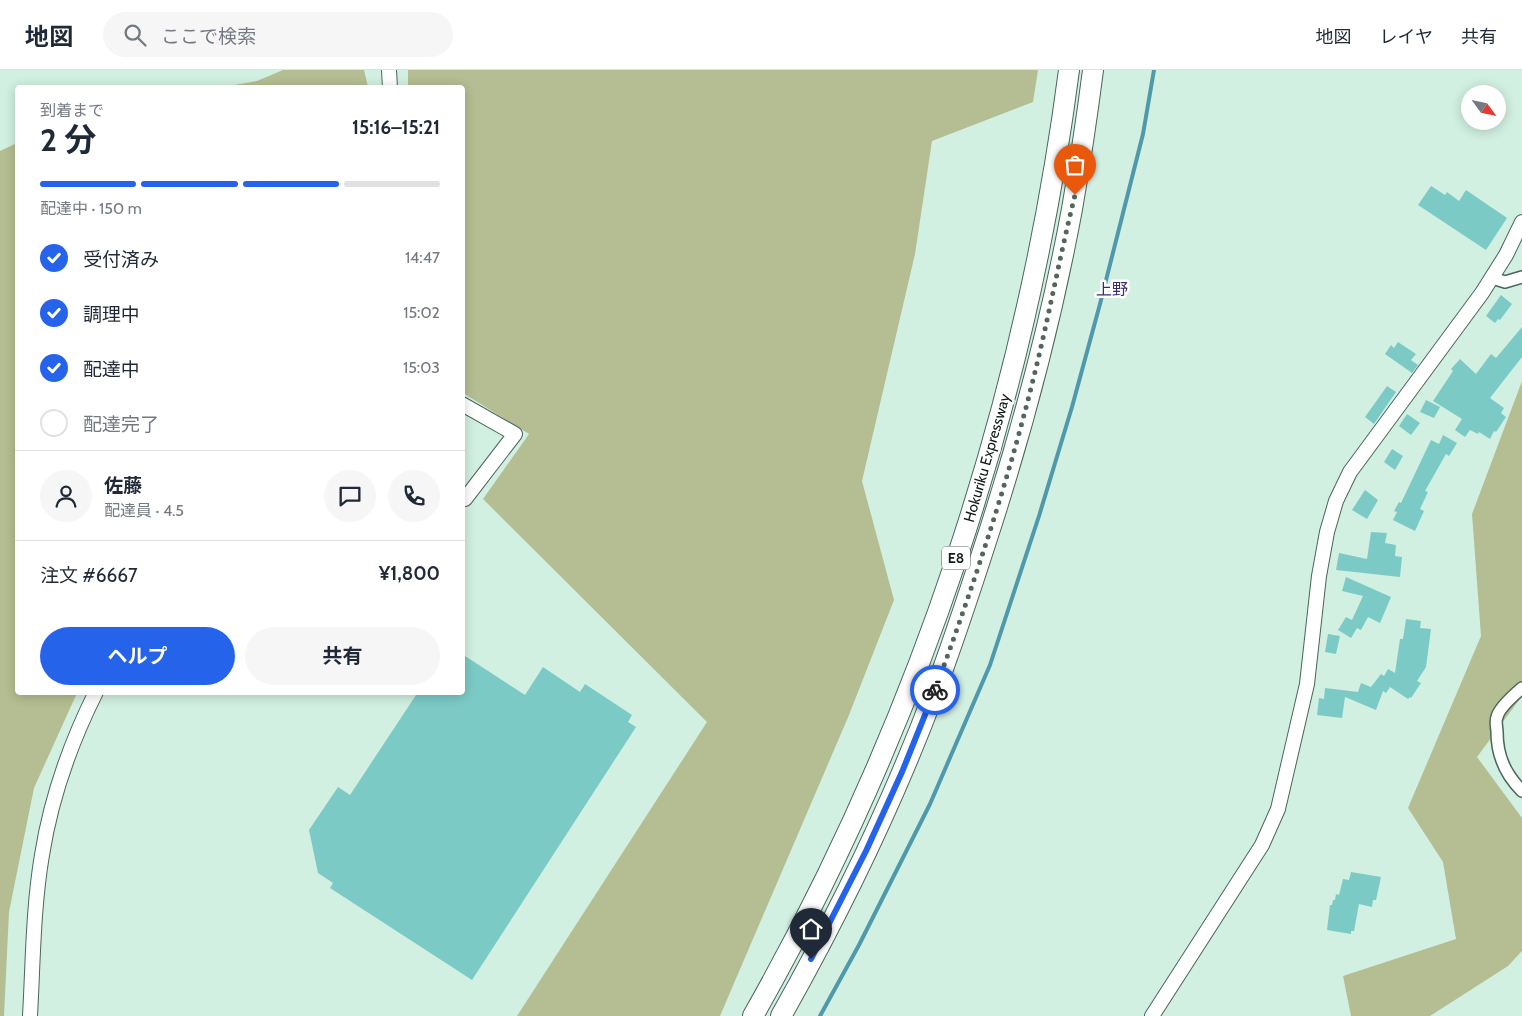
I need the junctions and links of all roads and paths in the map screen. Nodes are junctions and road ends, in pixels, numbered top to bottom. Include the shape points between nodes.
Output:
1 (389, 70) edge
2 (1069, 70) edge
3 (1093, 70) edge
4 (1098, 70) edge
5 (390, 85) edge
6 (1072, 210) junction
7 (1522, 222) edge
8 (1522, 277) edge
9 (1492, 278) junction
10 (465, 406) edge
11 (465, 499) dead end
12 (1522, 688) edge
13 (95, 695) edge
14 (1522, 790) edge
15 (30, 1016) edge
16 (753, 1016) edge
17 (781, 1016) edge
18 (1152, 1016) edge

1 - 5 street
2 - 16 highway, Hokuriku Expressway / E8 via 1048,206 1030,291 1010,376 966,531 879,763 840,849
3 - 6 highway, Hokuriku Expressway / E8
4 - 6 highway via 1087,150
6 - 17 highway, Hokuriku Expressway / E8 via 1012,461 934,695 866,851
7 - 9 street
8 - 9 street via 1504,282
9 - 18 street via 1350,472 1336,501 1319,576 1307,684 1278,809 1262,845
10 - 11 street via 514,434
12 - 14 street via 1497,716 1496,731 1496,746 1502,765
13 - 15 street via 70,749 54,799 42,856

